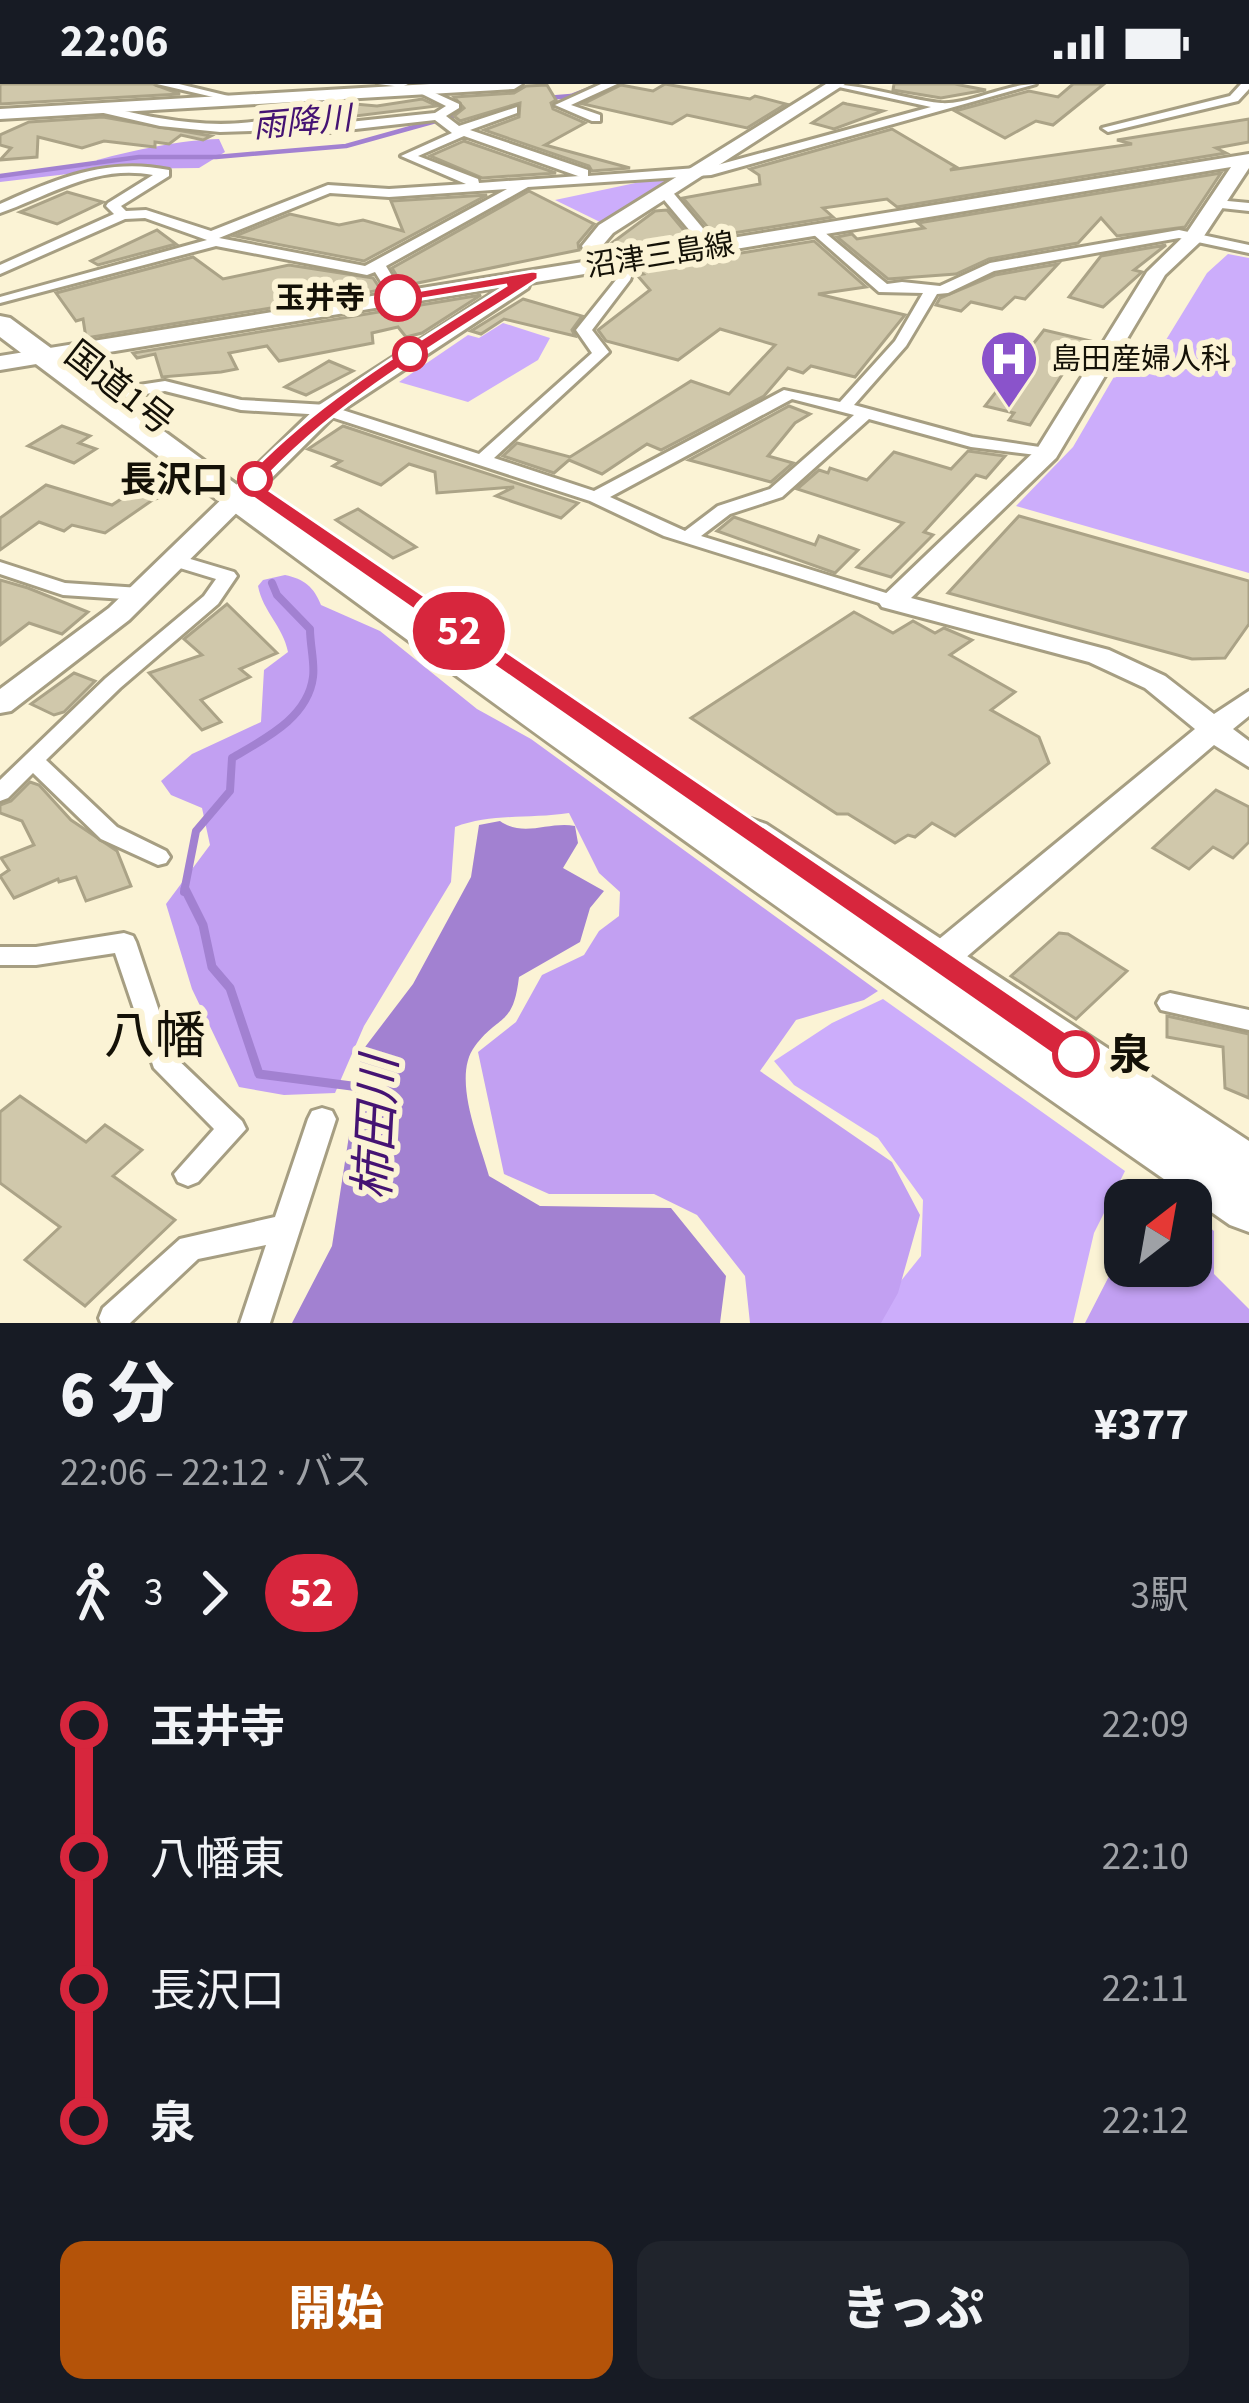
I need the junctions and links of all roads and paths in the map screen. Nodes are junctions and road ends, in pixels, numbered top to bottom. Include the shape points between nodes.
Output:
1 (164, 84) edge
2 (514, 84) edge
3 (611, 84) edge
4 (835, 84) edge
5 (1030, 84) edge
6 (1247, 84) edge
7 (395, 86) edge
8 (422, 90) junction
9 (336, 94) junction
10 (239, 100) junction
11 (943, 106) junction
12 (99, 109) junction
13 (513, 110) dead end
14 (0, 115) edge
15 (438, 116) junction
16 (299, 118) junction
17 (596, 118) dead end
18 (1108, 128) dead end
19 (460, 132) junction
20 (1248, 158) edge
21 (696, 173) junction
22 (588, 177) junction
23 (529, 182) junction
24 (478, 184) junction
25 (665, 192) junction
26 (1217, 205) junction
27 (1249, 207) edge
28 (0, 209) edge
29 (123, 214) junction
30 (818, 231) junction
31 (1193, 238) junction
32 (213, 239) junction
33 (711, 248) junction
34 (1249, 249) edge
35 (631, 260) junction
36 (601, 264) junction
37 (379, 266) junction
38 (533, 276) junction
39 (932, 290) junction
40 (5, 294) edge
41 (398, 298) junction
42 (0, 338) edge
43 (62, 353) junction
44 (0, 363) edge
45 (126, 392) junction
46 (845, 406) junction
47 (327, 410) junction
48 (864, 415) junction
49 (1047, 453) junction
50 (482, 460) junction
51 (242, 493) junction
52 (596, 497) junction
53 (688, 537) junction
54 (177, 561) junction
55 (0, 568) edge
56 (140, 594) junction
57 (892, 601) junction
58 (1249, 700) edge
59 (0, 704) edge
60 (1218, 729) junction
61 (1249, 757) edge
62 (34, 761) junction
63 (0, 793) edge
64 (158, 857) dead end
65 (0, 956) edge
66 (924, 972) junction
67 (1171, 1003) dead end
68 (1249, 1020) edge
69 (322, 1119) dead end
70 (1249, 1169) edge
71 (188, 1174) dead end
72 (1249, 1208) edge
73 (284, 1228) junction
74 (114, 1318) dead end
75 (255, 1323) edge

1 - 10 street
2 - 8 street
3 - 17 street via 561,105
4 - 11 street
4 - 21 street
5 - 11 street
6 - 18 street via 1234,99
7 - 8 street
7 - 9 street
8 - 15 street via 455,106
9 - 10 street
9 - 16 street
10 - 12 street
11 - 21 street
12 - 14 street
12 - 16 street via 223,132
13 - 19 street
15 - 16 street via 329,128
15 - 19 street
19 - 22 street
19 - 24 street via 407,156
20 - 26 street
20 - 30 street, 沼津三島線
21 - 22 street
21 - 25 street
22 - 23 street
23 - 24 street
23 - 37 street
24 - 32 street via 373,193 328,188
25 - 33 street
25 - 36 street via 594,239
26 - 27 street
26 - 31 street
28 - 29 street via 75,176 164,173 113,206
29 - 32 street via 146,214
29 - 40 street
30 - 33 street, 沼津三島線
30 - 39 street via 884,290
31 - 34 street
31 - 39 street via 990,267
31 - 49 street via 1157,272
32 - 37 street via 356,272
32 - 40 street via 166,260
33 - 35 street, 沼津三島線
35 - 36 street, 沼津三島線
35 - 50 street via 584,330 601,352
36 - 38 street, 沼津三島線
37 - 41 street
38 - 41 street, 沼津三島線
38 - 47 street
39 - 46 street via 901,343
40 - 43 highway, 国道1号
41 - 43 street, 沼津三島線
42 - 43 street
43 - 44 street, 沼津三島線
43 - 45 highway, 国道1号
43 - 51 highway, 国道1号
45 - 47 street via 165,386 241,405
45 - 51 highway, 国道1号
46 - 48 street
46 - 52 street via 790,393
47 - 50 street
47 - 51 street
48 - 49 street
48 - 53 street via 776,493 724,510
49 - 57 street
50 - 52 street
51 - 54 street
51 - 66 highway, 国道1号
52 - 53 street
53 - 57 street
54 - 56 street
54 - 62 street via 227,576 211,600
55 - 56 street via 77,592
56 - 59 street
57 - 60 street via 1099,656 1155,682
58 - 60 street
60 - 61 street
60 - 66 street
62 - 63 street
62 - 64 street via 109,833
65 - 71 street via 124,942 163,1061 232,1129
66 - 70 highway, 国道1号
66 - 72 highway, 国道1号
67 - 68 street
69 - 73 street
73 - 74 street via 190,1248
73 - 75 street

